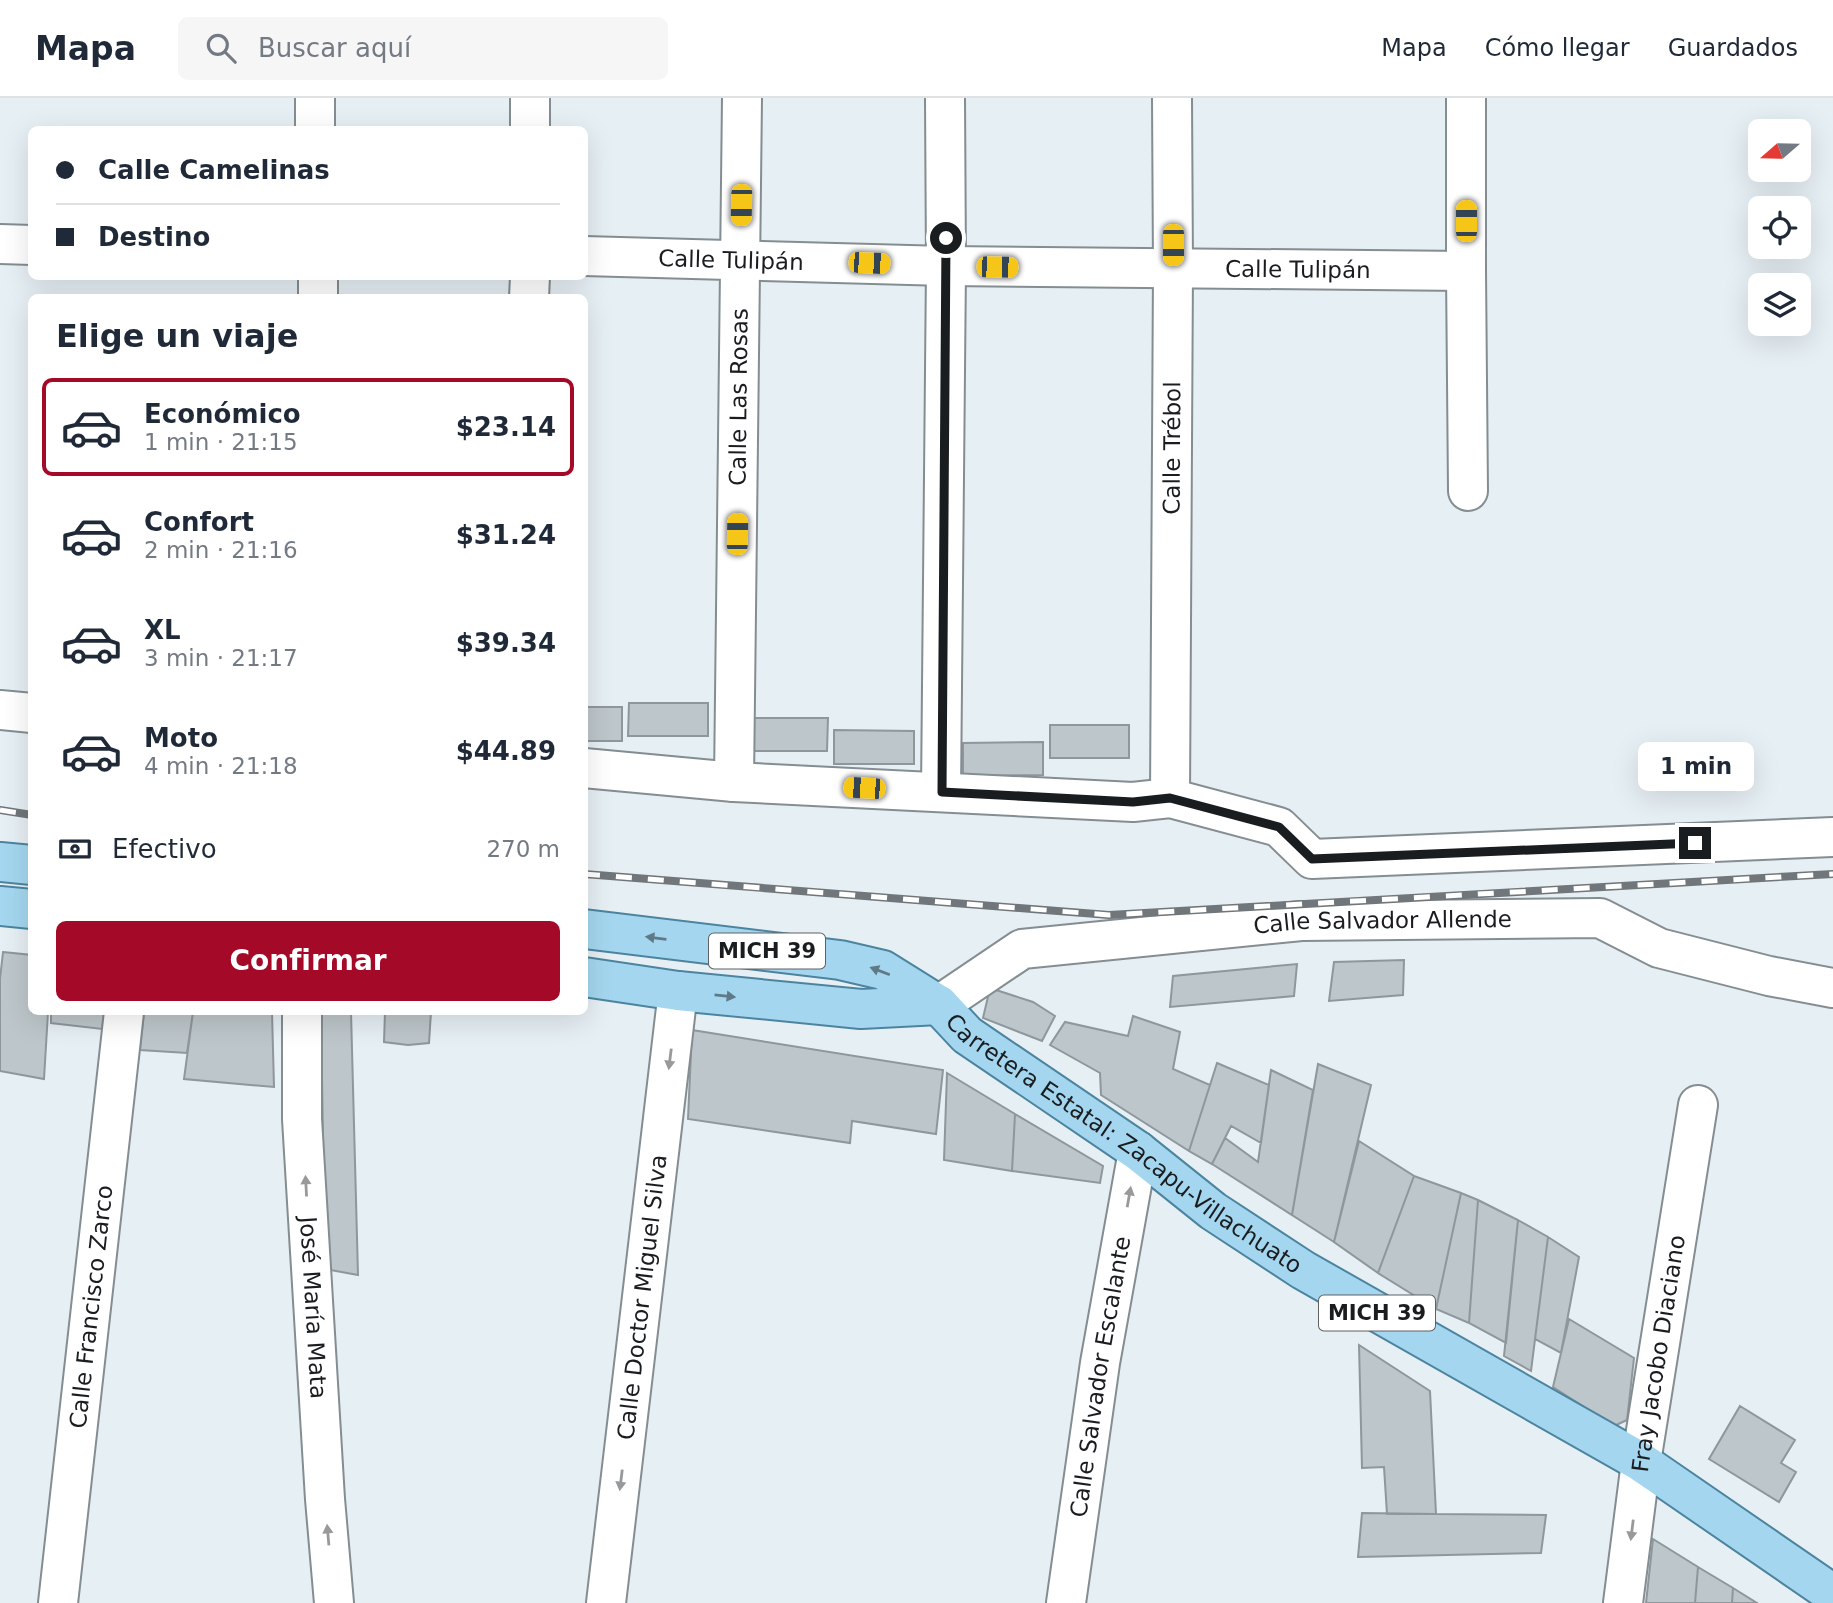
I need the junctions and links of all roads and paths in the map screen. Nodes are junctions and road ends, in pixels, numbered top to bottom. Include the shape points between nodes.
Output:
1 (315, 98) edge
2 (530, 98) edge
3 (742, 98) edge
4 (945, 98) edge
5 (1172, 98) edge
6 (1466, 98) edge
7 (316, 126) edge
8 (530, 126) edge
9 (0, 244) edge
10 (28, 245) edge
11 (588, 256) edge
12 (740, 259) junction
13 (946, 266) junction
14 (1173, 269) junction
15 (1466, 271) junction
16 (1468, 491) dead end
17 (0, 710) edge
18 (28, 713) edge
19 (588, 768) edge
20 (734, 782) junction
21 (942, 792) junction
22 (1170, 798) junction
23 (1833, 837) edge
24 (0, 862) edge
25 (28, 865) edge
26 (0, 906) edge
27 (28, 909) edge
28 (588, 929) edge
29 (588, 978) edge
30 (1833, 988) edge
31 (678, 991) junction
32 (939, 1005) junction
33 (124, 1015) edge
34 (302, 1015) edge
35 (1698, 1105) dead end
36 (1138, 1151) junction
37 (1641, 1462) junction
38 (1833, 1594) edge
39 (58, 1603) edge
40 (334, 1603) edge
41 (606, 1603) edge
42 (1066, 1603) edge
43 (1623, 1603) edge

1 - 7 street
2 - 8 street
3 - 12 street, Calle Las Rosas
4 - 13 street
5 - 14 street, Calle Trébol
6 - 15 street
9 - 10 street
11 - 12 street, Calle Tulipán
12 - 13 street, Calle Tulipán
12 - 20 street, Calle Las Rosas
13 - 14 street, Calle Tulipán
13 - 21 street
14 - 15 street, Calle Tulipán
14 - 22 street, Calle Trébol
15 - 16 street
17 - 18 street
19 - 20 street
20 - 21 street
21 - 22 street via 1133,802
22 - 23 street via 1279,827 1312,859
24 - 25 main road
26 - 27 main road
32 -> 28 main road, MICH 39 via 883,971 840,960
29 - 31 main road, Carretera Estatal: Zacapu-Villachuato / MICH 39
30 - 32 street, Calle Salvador Allende via 1659,948 1600,918 1301,921 1022,949
31 -> 32 main road, Carretera Estatal: Zacapu-Villachuato / MICH 39 via 861,1010
31 -> 41 street, Calle Doctor Miguel Silva
32 - 36 main road, Carretera Estatal: Zacapu-Villachuato / MICH 39 via 967,1035
33 - 39 street, Calle Francisco Zarco
40 -> 34 street, José María Mata via 303,1133
35 - 37 street, Fray Jacobo Diaciano
36 - 37 main road, Carretera Estatal: Zacapu-Villachuato / MICH 39 via 1213,1211 1303,1270
42 -> 36 street, Calle Salvador Escalante via 1100,1363
37 - 38 main road, Carretera Estatal: Zacapu-Villachuato / MICH 39
37 -> 43 street, Fray Jacobo Diaciano

